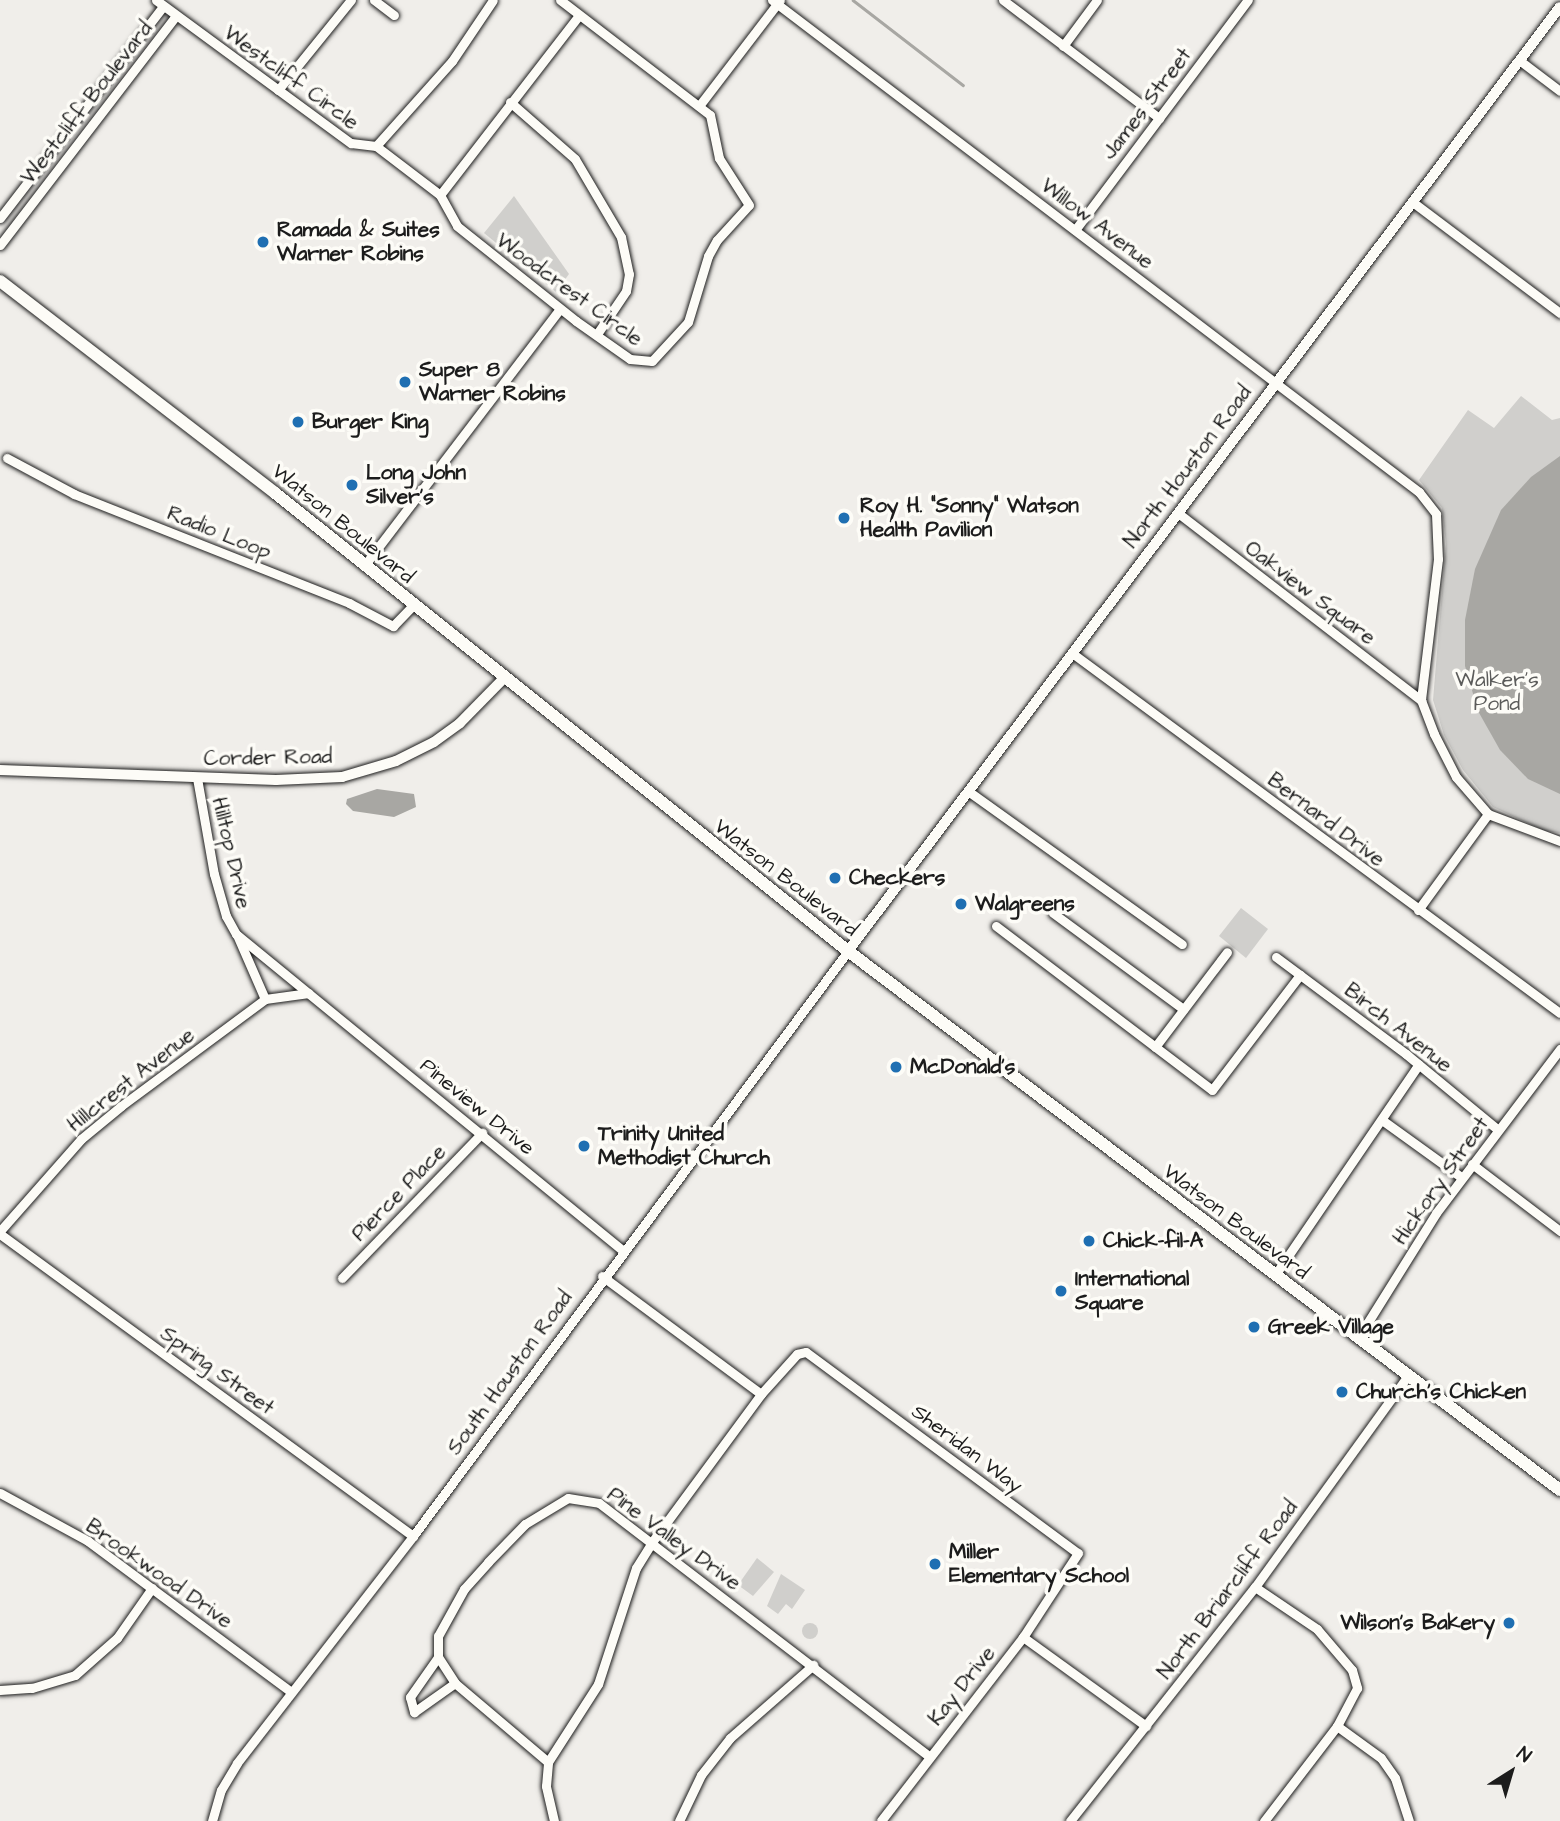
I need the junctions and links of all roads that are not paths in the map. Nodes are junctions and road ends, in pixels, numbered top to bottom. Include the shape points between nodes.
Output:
1 (351, 0) edge
2 (374, 0) edge
3 (493, 0) edge
4 (561, 0) edge
5 (1003, 0) edge
6 (1097, 0) edge
7 (1248, 0) edge
8 (776, 1) edge
9 (159, 3) edge
10 (1560, 7) edge
11 (394, 15) dead end
12 (579, 15) junction
13 (176, 16) junction
14 (1063, 46) junction
15 (1519, 60) junction
16 (278, 90) junction
17 (1560, 91) edge
18 (510, 102) junction
19 (699, 106) junction
20 (1159, 118) junction
21 (376, 146) junction
22 (440, 195) junction
23 (1414, 203) junction
24 (0, 218) edge
25 (1075, 230) junction
26 (0, 245) edge
27 (0, 281) edge
28 (560, 309) junction
29 (1560, 313) edge
30 (597, 334) junction
31 (1277, 382) junction
32 (7, 458) dead end
33 (1178, 513) junction
34 (364, 566) junction
35 (412, 606) junction
36 (1072, 653) junction
37 (504, 678) junction
38 (1421, 700) junction
39 (0, 770) edge
40 (197, 778) junction
41 (968, 791) junction
42 (1488, 814) junction
43 (1560, 841) edge
44 (1418, 910) junction
45 (1053, 913) dead end
46 (996, 926) dead end
47 (236, 934) junction
48 (1182, 944) dead end
49 (848, 951) junction
50 (1227, 951) dead end
51 (1276, 957) dead end
52 (1300, 975) junction
53 (309, 993) junction
54 (265, 999) junction
55 (1183, 1009) junction
56 (1560, 1013) edge
57 (1155, 1047) junction
58 (1560, 1049) edge
59 (1419, 1064) junction
60 (1382, 1120) junction
61 (1497, 1129) junction
62 (482, 1133) junction
63 (1472, 1164) junction
64 (1461, 1177) junction
65 (1560, 1231) edge
66 (0, 1233) edge
67 (622, 1250) junction
68 (1275, 1275) junction
69 (602, 1276) junction
70 (342, 1278) dead end
71 (1358, 1338) junction
72 (1408, 1376) junction
73 (761, 1394) junction
74 (1560, 1490) edge
75 (0, 1493) edge
76 (413, 1535) junction
77 (652, 1542) junction
78 (1255, 1587) junction
79 (152, 1588) junction
80 (1023, 1637) junction
81 (438, 1657) junction
82 (813, 1665) junction
83 (455, 1683) junction
84 (0, 1690) edge
85 (291, 1692) junction
86 (1146, 1726) junction
87 (1337, 1727) junction
88 (930, 1757) junction
89 (548, 1762) junction
90 (212, 1821) edge
91 (554, 1821) edge
92 (678, 1821) edge
93 (881, 1821) edge
94 (1070, 1821) edge
95 (1264, 1821) edge
96 (1409, 1821) edge

1 - 16 street
2 - 11 street
3 - 21 street, Westcliff Circle via 452,61
4 - 12 street
5 - 14 street
6 - 14 street
7 - 20 street, James Street
8 - 19 street
8 - 25 street, Willow Avenue
9 - 13 street, Westcliff Circle
9 - 24 street, Westcliff Boulevard
10 - 15 street, North Houston Road
12 - 18 street
12 - 19 street, Woodcrest Circle
13 - 16 street, Westcliff Circle
13 - 26 street, Westcliff Boulevard
14 - 20 street
15 - 17 street
15 - 23 street, North Houston Road
16 - 21 street, Westcliff Circle via 356,147
18 - 22 street
18 - 30 street via 575,159 621,237 629,274 626,291
19 - 30 street, Woodcrest Circle via 714,122 719,158 749,205 717,240 688,322 662,354 642,363
20 - 25 street, James Street
21 - 22 street, Westcliff Circle
22 - 28 street, Woodcrest Circle via 457,226
23 - 29 street
23 - 31 street, North Houston Road
25 - 31 street, Willow Avenue
27 - 34 main road, Watson Boulevard
28 - 30 street, Woodcrest Circle
28 - 34 street
31 - 33 street, North Houston Road
31 - 38 street, Willow Avenue via 1402,476 1436,514 1438,559
32 - 35 street, Radio Loop via 74,494 349,603 393,626
33 - 36 street, North Houston Road
33 - 38 street, Oakview Square
34 - 35 main road, Watson Boulevard
35 - 37 main road, Watson Boulevard
36 - 41 street, North Houston Road
36 - 44 street, Bernard Drive
37 - 40 street, Corder Road via 446,734 370,771 321,779
37 - 49 main road, Watson Boulevard
38 - 42 street via 1456,777
39 - 40 street, Corder Road
40 - 47 street, Hilltop Drive via 214,874
41 - 48 street
41 - 49 street, North Houston Road
42 - 43 street
42 - 44 street
44 - 56 street, Bernard Drive
45 - 55 street
46 - 57 street
47 - 53 street, Hilltop Drive
47 - 54 street, Hilltop Drive
49 - 67 street, South Houston Road
49 - 68 main road, Watson Boulevard
50 - 55 street
51 - 52 street, Birch Avenue
52 - 57 street via 1212,1090
52 - 59 street, Birch Avenue
53 - 54 street, Hillcrest Avenue
53 - 62 street, Pineview Drive
54 - 66 street, Hillcrest Avenue via 81,1139
55 - 57 street
58 - 61 street, Hickory Street
59 - 60 street
59 - 61 street, Birch Avenue
60 - 64 street
60 - 68 street
61 - 63 street, Hickory Street
62 - 67 street, Pineview Drive
62 - 70 street, Pierce Place
63 - 64 street, Hickory Street
63 - 65 street
64 - 71 street, Hickory Street
66 - 76 street, Spring Street
67 - 69 street, South Houston Road
68 - 71 main road, Watson Boulevard
69 - 73 street
69 - 76 street, South Houston Road
71 - 72 main road, Watson Boulevard
72 - 74 main road, Watson Boulevard
72 - 78 street, North Briarcliff Road
73 - 77 street, Sheridan Way
73 - 80 street, Sheridan Way via 797,1354 815,1355 1078,1553
75 - 79 street, Brookwood Drive via 88,1541
76 - 85 street, South Houston Road
77 - 81 street, Pine Valley Drive via 598,1503 568,1498 555,1503 525,1524 464,1589 438,1636
77 - 82 street, Pine Valley Drive
77 - 89 street, Sheridan Way via 636,1568 598,1684
78 - 86 street, North Briarcliff Road
78 - 87 street via 1317,1629 1352,1670 1357,1688
79 - 84 street via 117,1638 75,1675 32,1688
79 - 85 street, Brookwood Drive
80 - 86 street
80 - 88 street, Kay Drive
81 - 83 street
81 - 83 street via 410,1697 414,1712
82 - 88 street, Pine Valley Drive
82 - 92 street via 730,1738 701,1775
83 - 89 street
85 - 90 street, South Houston Road via 237,1763 221,1790
86 - 94 street, North Briarcliff Road
87 - 95 street
87 - 96 street via 1381,1758 1395,1778
88 - 93 street
89 - 91 street via 546,1786

